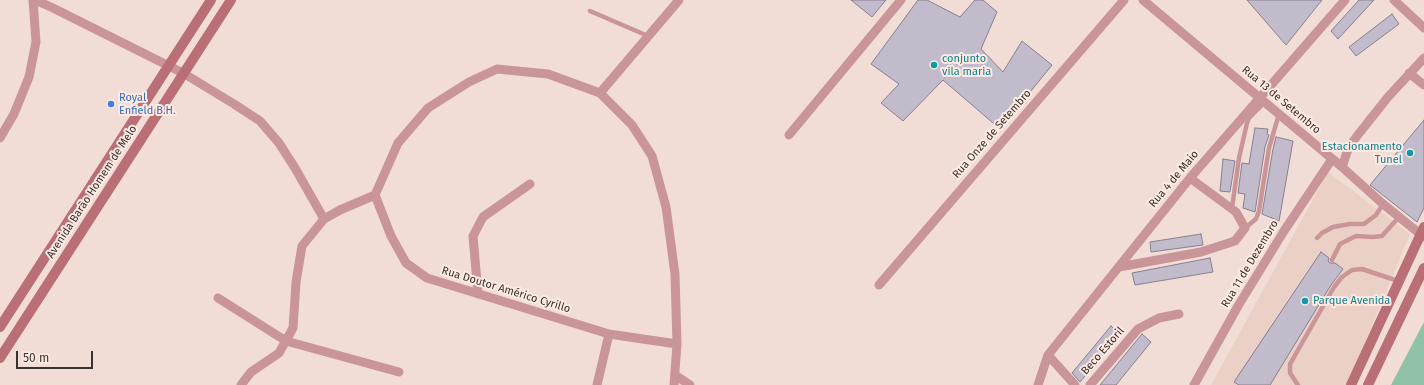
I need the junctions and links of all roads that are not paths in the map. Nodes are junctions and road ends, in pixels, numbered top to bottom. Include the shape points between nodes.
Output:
1 (34, 0) edge
2 (211, 0) edge
3 (231, 0) edge
4 (679, 0) edge
5 (901, 0) edge
6 (1124, 0) edge
7 (1143, 0) edge
8 (1345, 0) edge
9 (1394, 0) edge
10 (590, 11) dead end
11 (1424, 28) edge
12 (648, 36) junction
13 (1424, 58) edge
14 (168, 66) junction
15 (183, 73) junction
16 (1409, 73) junction
17 (1424, 85) edge
18 (600, 93) junction
19 (1262, 100) junction
20 (1279, 114) junction
21 (789, 134) dead end
22 (0, 138) edge
23 (1332, 159) junction
24 (1342, 166) junction
25 (1190, 178) junction
26 (530, 184) dead end
27 (375, 195) junction
28 (1383, 204) junction
29 (1232, 209) junction
30 (1399, 217) junction
31 (324, 219) junction
32 (1245, 228) junction
33 (1423, 233) edge
34 (1317, 238) dead end
35 (1332, 260) dead end
36 (1119, 267) junction
37 (1424, 268) edge
38 (1398, 281) junction
39 (879, 284) dead end
40 (478, 294) junction
41 (218, 298) dead end
42 (1179, 314) dead end
43 (0, 327) edge
44 (609, 334) junction
45 (286, 341) junction
46 (677, 344) junction
47 (1048, 355) junction
48 (0, 358) edge
49 (399, 372) dead end
50 (675, 375) junction
51 (241, 385) edge
52 (597, 385) edge
53 (674, 385) edge
54 (690, 385) edge
55 (1038, 385) edge
56 (1075, 385) edge
57 (1090, 385) edge
58 (1194, 385) edge
59 (1298, 385) edge
60 (1351, 385) edge
61 (1368, 385) edge

1 - 14 street
1 - 22 street via 36,42 29,77 14,114
2 - 14 main road, Avenida Barão Homem de Melo
3 - 15 main road, Avenida Barão Homem de Melo
4 - 12 street
5 - 21 street
6 - 39 street, Rua Onze de Setembro
7 - 19 street, Rua 13 de Setembro
8 - 19 street, Rua 4 de Maio
9 - 11 street
10 - 12 lane
12 - 18 street
13 - 16 street
14 - 15 street
14 - 43 main road, Avenida Barão Homem de Melo
15 - 31 street via 260,121 279,143
15 - 48 main road, Avenida Barão Homem de Melo
16 - 17 street
16 - 24 street via 1357,136 1348,149
18 - 27 street via 548,74 497,69 468,82 428,108 398,143
18 - 46 street via 632,125 652,156 666,207 675,274
19 - 20 street, Rua 13 de Setembro
19 - 25 street, Rua 4 de Maio
19 - 29 lane via 1247,123
20 - 23 street, Rua 13 de Setembro
20 - 32 lane via 1269,148 1260,211
23 - 24 street, Rua 13 de Setembro
23 - 58 street, Rua 11 de Dezembro via 1238,306
24 - 28 street, Rua 13 de Setembro
25 - 29 street
25 - 36 street, Rua 4 de Maio
26 - 40 street via 483,217 473,236
27 - 31 street
27 - 40 street, Rua Doutor Américo Cyrillo via 391,236 406,263 427,278
28 - 30 street, Rua 13 de Setembro
28 - 34 lane via 1376,216 1364,224 1333,227
29 - 32 street
30 - 33 street, Rua 13 de Setembro
30 - 35 lane via 1382,236 1356,236 1340,244
31 - 45 street via 302,246 296,282 293,328
32 - 36 street via 1235,241 1201,252
33 - 38 main road
36 - 47 street, Rua 4 de Maio
37 - 61 main road
38 - 59 lane via 1362,269 1352,270 1342,277 1290,364 1290,373
38 - 60 main road
40 - 44 street, Rua Doutor Américo Cyrillo
41 - 45 street
42 - 57 street, Beco Estoril via 1159,318 1138,329
44 - 46 street, Rua Doutor Américo Cyrillo
44 - 52 street
45 - 49 street
45 - 51 street via 279,353 252,372
46 - 50 street
47 - 55 street, Rua 4 de Maio
47 - 56 street
50 - 53 street
50 - 54 street

